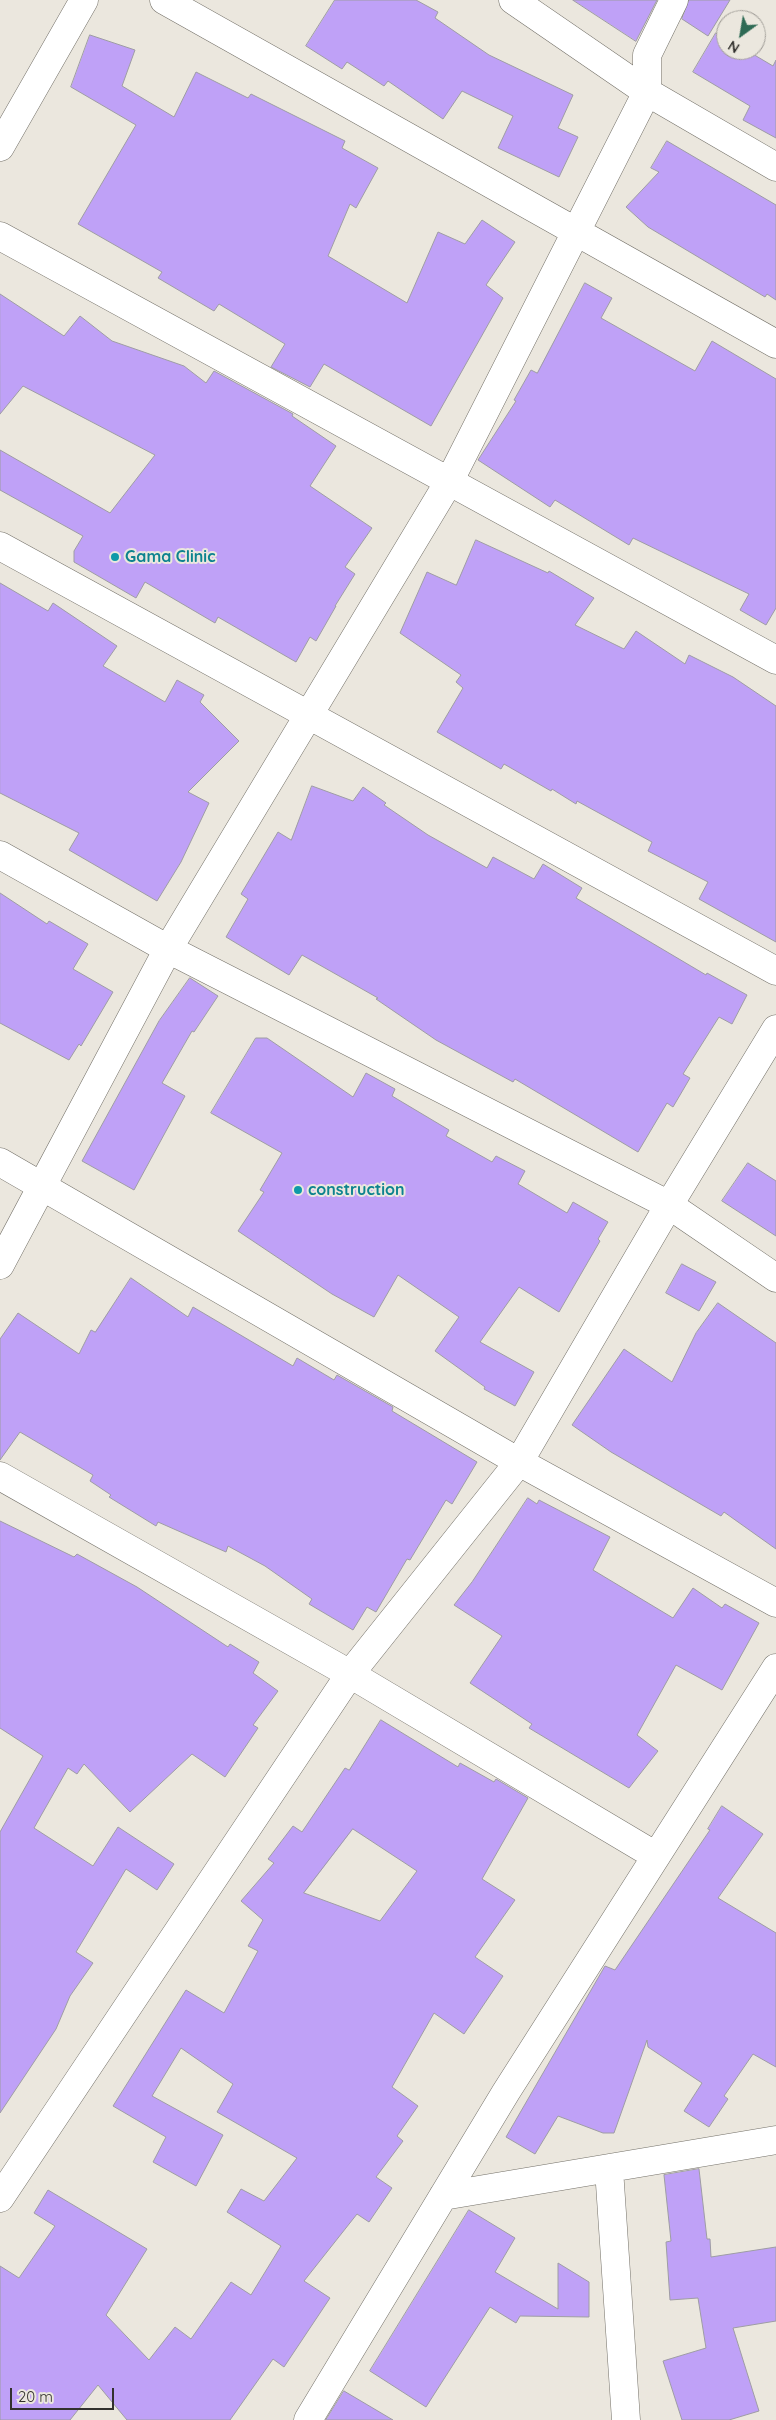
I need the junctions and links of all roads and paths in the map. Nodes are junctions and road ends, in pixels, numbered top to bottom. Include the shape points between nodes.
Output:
1 (84, 0) edge
2 (164, 0) edge
3 (513, 0) edge
4 (674, 0) edge
5 (647, 92) junction
6 (0, 147) edge
7 (776, 167) edge
8 (576, 233) junction
9 (0, 236) edge
10 (776, 344) edge
11 (450, 480) junction
12 (0, 546) edge
13 (776, 660) edge
14 (307, 715) junction
15 (0, 856) edge
16 (168, 949) junction
17 (776, 971) edge
18 (776, 1029) edge
19 (0, 1162) edge
20 (43, 1187) junction
21 (669, 1205) junction
22 (0, 1265) edge
23 (776, 1278) edge
24 (519, 1462) junction
25 (2, 1483) edge
26 (776, 1603) edge
27 (776, 1668) edge
28 (350, 1674) junction
29 (656, 1856) junction
30 (776, 2140) edge
31 (609, 2169) junction
32 (442, 2196) junction
33 (0, 2198) edge
34 (308, 2420) edge
35 (626, 2420) edge

1 - 6 street
2 - 8 street
3 - 5 street
4 - 5 street via 647,55
5 - 7 street
5 - 8 street
8 - 10 street
8 - 11 street
9 - 11 street
11 - 13 street
11 - 14 street
12 - 14 street
14 - 16 street
14 - 17 street
15 - 16 street
16 - 20 street
16 - 21 street
18 - 21 street
19 - 20 street
20 - 22 street
20 - 24 street
21 - 23 street
21 - 24 street
24 - 26 street
24 - 28 street
25 - 28 street
27 - 29 street
28 - 29 street
28 - 33 street
29 - 32 street
30 - 31 street
31 - 32 street
31 - 35 street
32 - 34 street

